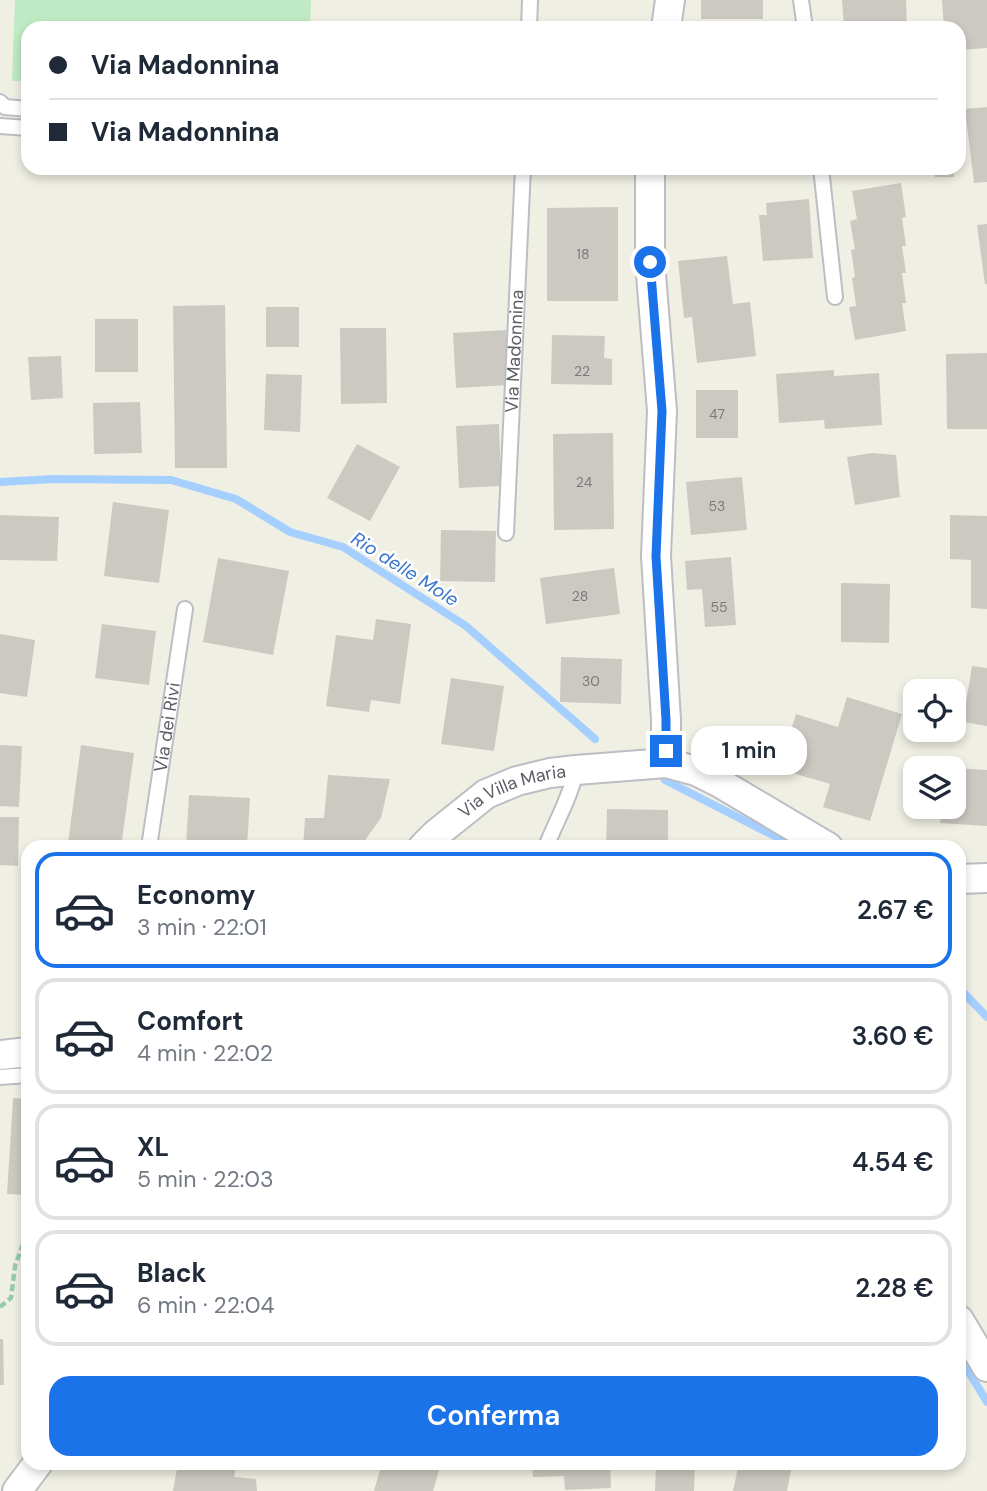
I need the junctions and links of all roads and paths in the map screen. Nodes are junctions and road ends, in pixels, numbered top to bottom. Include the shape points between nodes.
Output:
1 (530, 0) edge
2 (670, 0) edge
3 (802, 0) edge
4 (529, 21) edge
5 (667, 21) edge
6 (804, 21) edge
7 (0, 102) edge
8 (21, 108) edge
9 (0, 126) edge
10 (21, 128) edge
11 (523, 175) edge
12 (650, 175) edge
13 (822, 175) edge
14 (835, 297) dead end
15 (506, 533) dead end
16 (185, 609) dead end
17 (667, 763) junction
18 (576, 770) junction
19 (150, 840) edge
20 (430, 840) edge
21 (549, 840) edge
22 (816, 840) edge
23 (987, 878) edge
24 (966, 879) edge
25 (21, 1053) edge
26 (0, 1055) edge
27 (21, 1076) edge
28 (0, 1077) edge
29 (21, 1249) edge
30 (0, 1307) edge
31 (966, 1332) edge
32 (987, 1367) edge
33 (33, 1470) edge
34 (17, 1491) edge

1 - 4 lane
2 - 5 street
3 - 6 lane
7 - 8 lane
9 - 10 lane
11 - 15 lane, Via Madonnina
12 - 17 street via 650,262 662,411 656,556
13 - 14 lane
16 - 19 lane, Via dei Rivi
17 - 18 street, Via Villa Maria
17 - 22 street, Via Villa Maria via 720,783
18 - 20 street, Via Villa Maria via 517,781 486,794
18 - 21 lane, Via Villa Maria
23 - 24 street
25 - 26 street
27 - 28 lane
29 - 30 path via 11,1298
31 - 32 street
33 - 34 street

